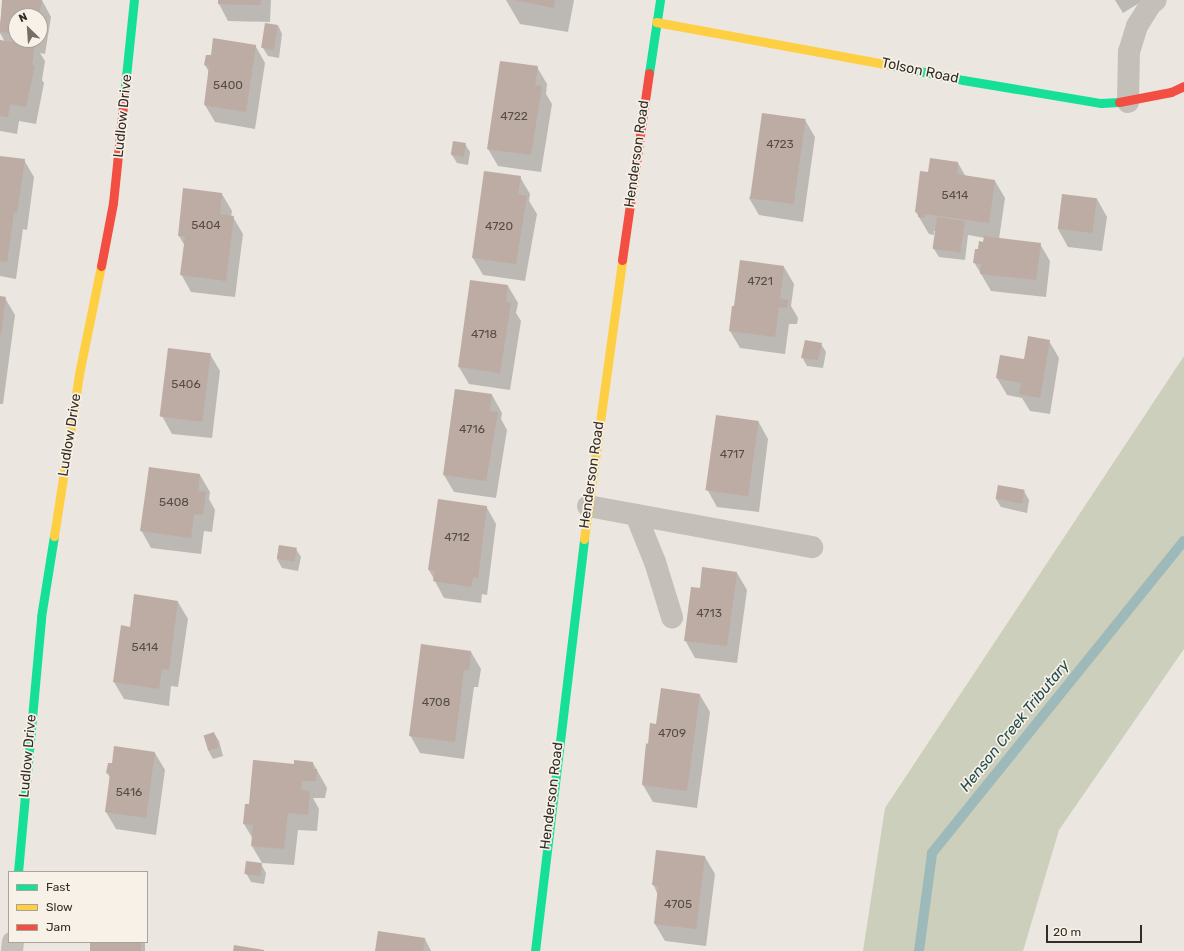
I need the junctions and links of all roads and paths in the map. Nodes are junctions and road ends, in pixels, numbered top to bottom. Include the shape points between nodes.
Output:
1 (134, 0) edge
2 (660, 0) edge
3 (1156, 0) edge
4 (656, 22) junction
5 (1184, 86) edge
6 (1128, 102) junction
7 (588, 506) junction
8 (636, 515) junction
9 (812, 547) dead end
10 (672, 617) dead end
11 (18, 871) edge
12 (535, 951) edge

1 - 11 street, Ludlow Drive via 113,203 80,369 40,617
2 - 4 street, Henderson Road
3 - 6 street via 1137,26 1129,52
4 - 6 street, Tolson Road via 832,53 986,84 1101,103
4 - 7 street, Henderson Road
5 - 6 street, Tolson Road via 1171,92
7 - 8 street
7 - 12 street, Henderson Road
8 - 9 street
8 - 10 street via 655,562

